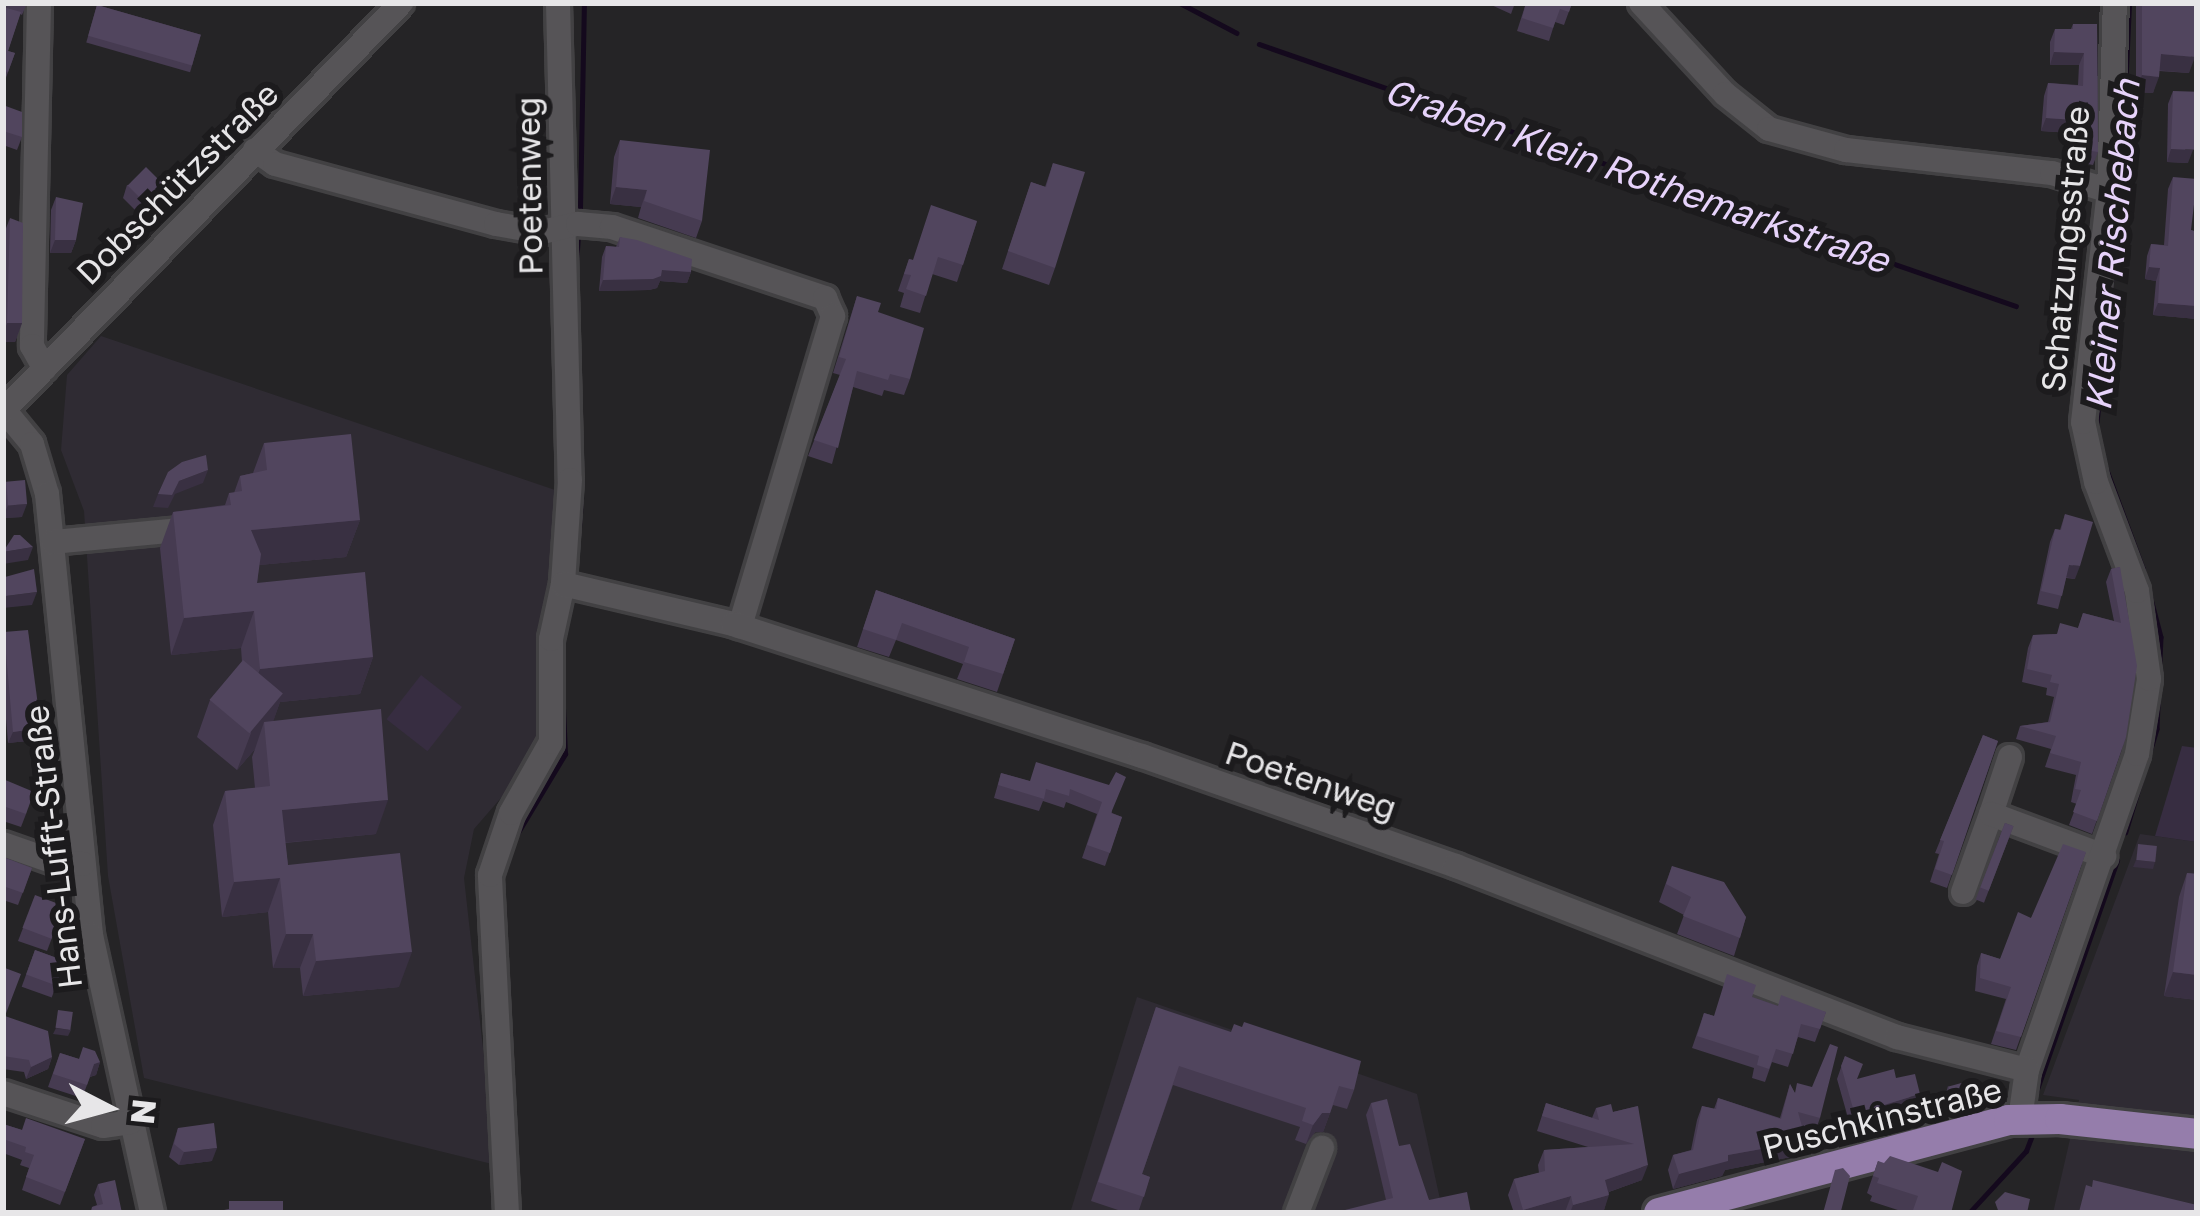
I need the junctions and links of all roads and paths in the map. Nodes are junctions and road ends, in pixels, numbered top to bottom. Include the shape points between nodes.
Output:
1 (39, 3) edge
2 (401, 3) edge
3 (558, 3) edge
4 (1642, 3) edge
5 (2115, 3) edge
6 (255, 151) junction
7 (2109, 191) junction
8 (563, 227) junction
9 (45, 369) junction
10 (3, 410) edge
11 (179, 530) edge
12 (52, 542) junction
13 (562, 584) junction
14 (740, 626) junction
15 (2010, 757) dead end
16 (1990, 814) junction
17 (3, 844) edge
18 (2104, 856) junction
19 (83, 863) junction
20 (1963, 892) dead end
21 (2027, 1070) junction
22 (3, 1093) edge
23 (2030, 1118) junction
24 (131, 1122) junction
25 (2197, 1134) edge
26 (1322, 1148) dead end
27 (152, 1213) edge
28 (507, 1213) edge
29 (1297, 1213) edge
30 (1659, 1213) edge

1 - 9 street via 32,346
2 - 6 street, Dobschützstraße
3 - 8 street, Poetenweg
4 - 7 street via 1725,94 1769,129 1846,150 2052,173
5 - 7 street, Schatzungsstraße
6 - 8 street via 275,164 496,224
6 - 9 street, Dobschützstraße
7 - 18 street, Schatzungsstraße via 2083,422 2137,591 2149,662 2138,754
8 - 13 street, Poetenweg via 570,480
8 - 14 street via 595,224 666,242 825,298 833,308
9 - 10 street, Dobschützstraße
10 - 12 street, Hans-Lufft-Straße via 39,459
11 - 12 street
12 - 19 street, Hans-Lufft-Straße
13 - 14 street, Poetenweg
13 - 28 street, Poetenweg via 551,639 551,742 511,813 490,875
14 - 21 street, Poetenweg via 1394,844 1897,1037
15 - 16 street
16 - 18 street
16 - 20 street
17 - 19 street via 61,864
18 - 21 street, Schatzungsstraße
19 - 24 street, Hans-Lufft-Straße
21 - 23 street, Schatzungsstraße
22 - 24 street via 103,1126
23 - 25 main road, Puschkinstraße
23 - 30 main road, Puschkinstraße
24 - 27 street, Hans-Lufft-Straße
26 - 29 street

